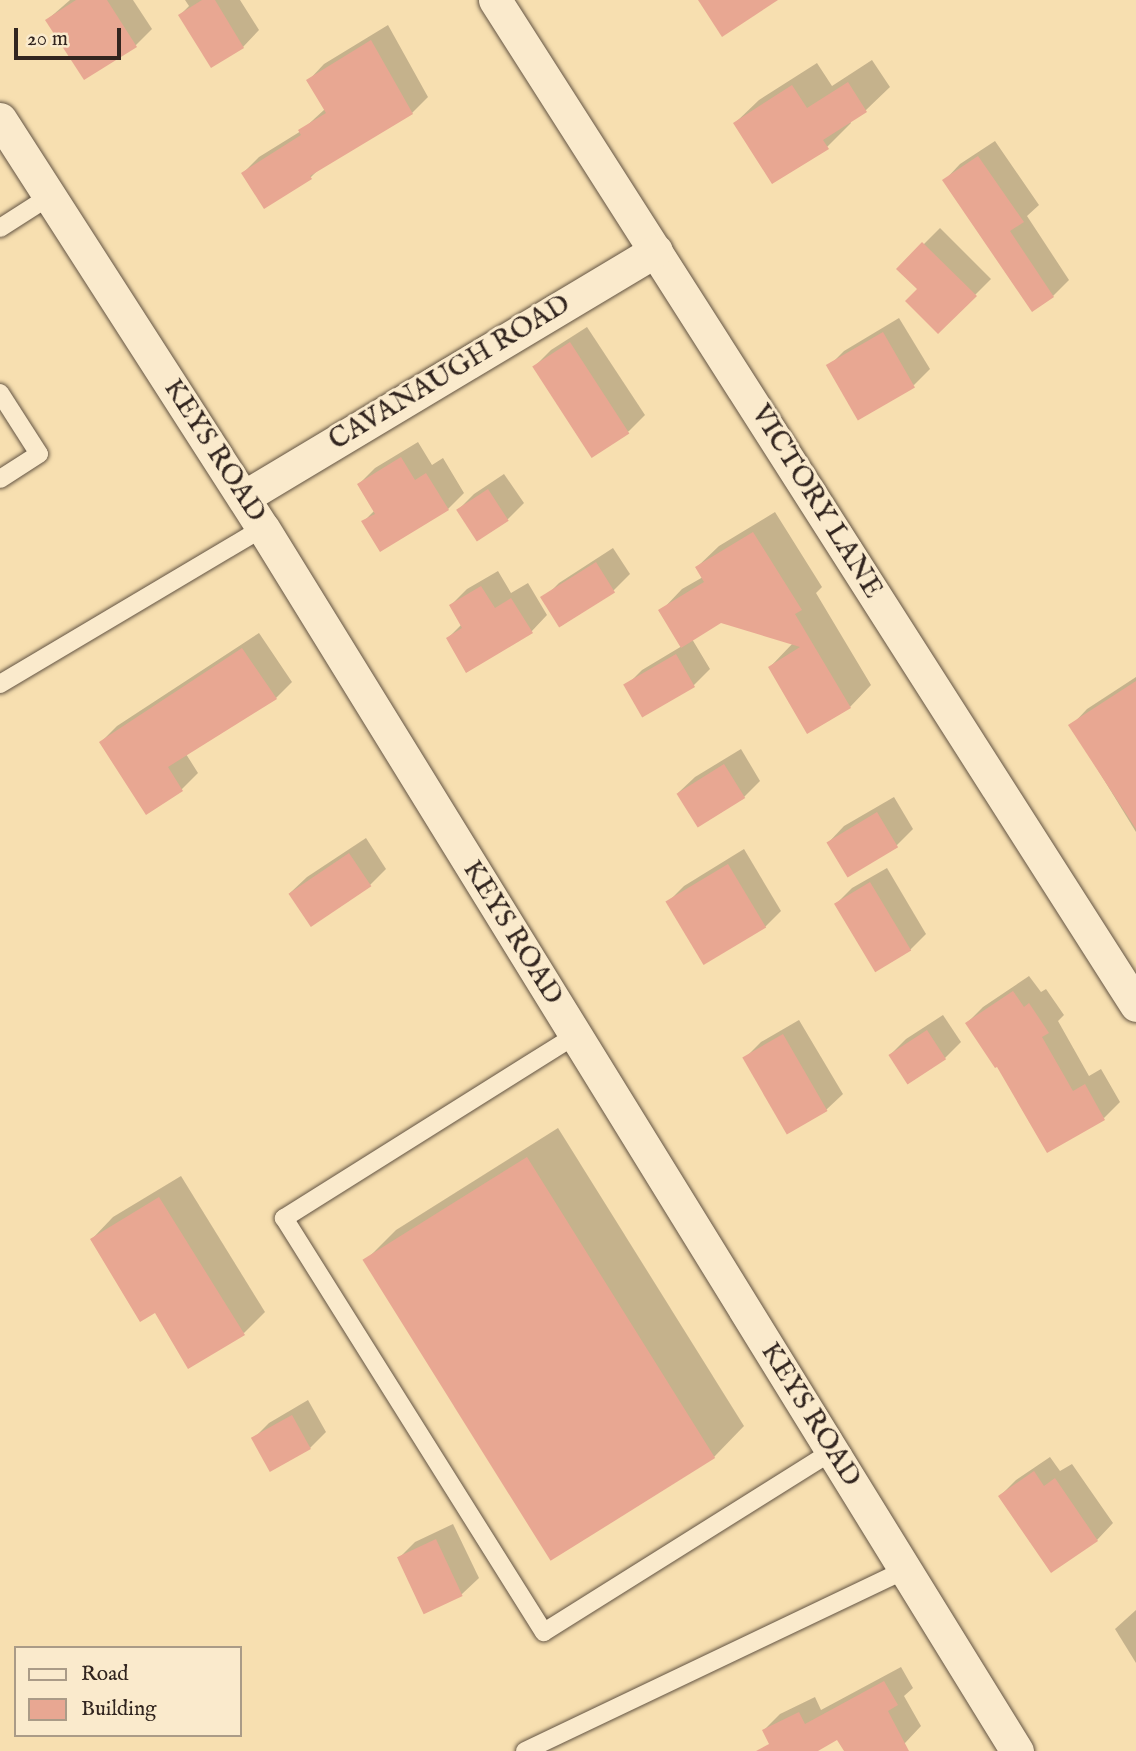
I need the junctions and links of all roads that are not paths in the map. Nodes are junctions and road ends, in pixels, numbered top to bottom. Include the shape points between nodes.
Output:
1 (495, 0) edge
2 (0, 119) edge
3 (50, 196) junction
4 (0, 228) edge
5 (656, 250) junction
6 (0, 393) edge
7 (0, 479) edge
8 (244, 497) junction
9 (263, 528) junction
10 (0, 684) edge
11 (1136, 1005) edge
12 (576, 1035) junction
13 (832, 1451) junction
14 (905, 1570) junction
15 (525, 1751) edge
16 (1017, 1751) edge

1 - 5 street, VICTORY LANE
2 - 3 street, KEYS ROAD
3 - 4 lane
3 - 8 street, KEYS ROAD
5 - 8 street, CAVANAUGH ROAD
5 - 11 street, VICTORY LANE
6 - 7 lane via 39,454
8 - 9 street, KEYS ROAD
9 - 10 lane
9 - 12 street, KEYS ROAD
12 - 13 street, KEYS ROAD
12 - 13 lane via 284,1218 544,1632
13 - 14 street, KEYS ROAD
14 - 15 lane
14 - 16 street, KEYS ROAD

